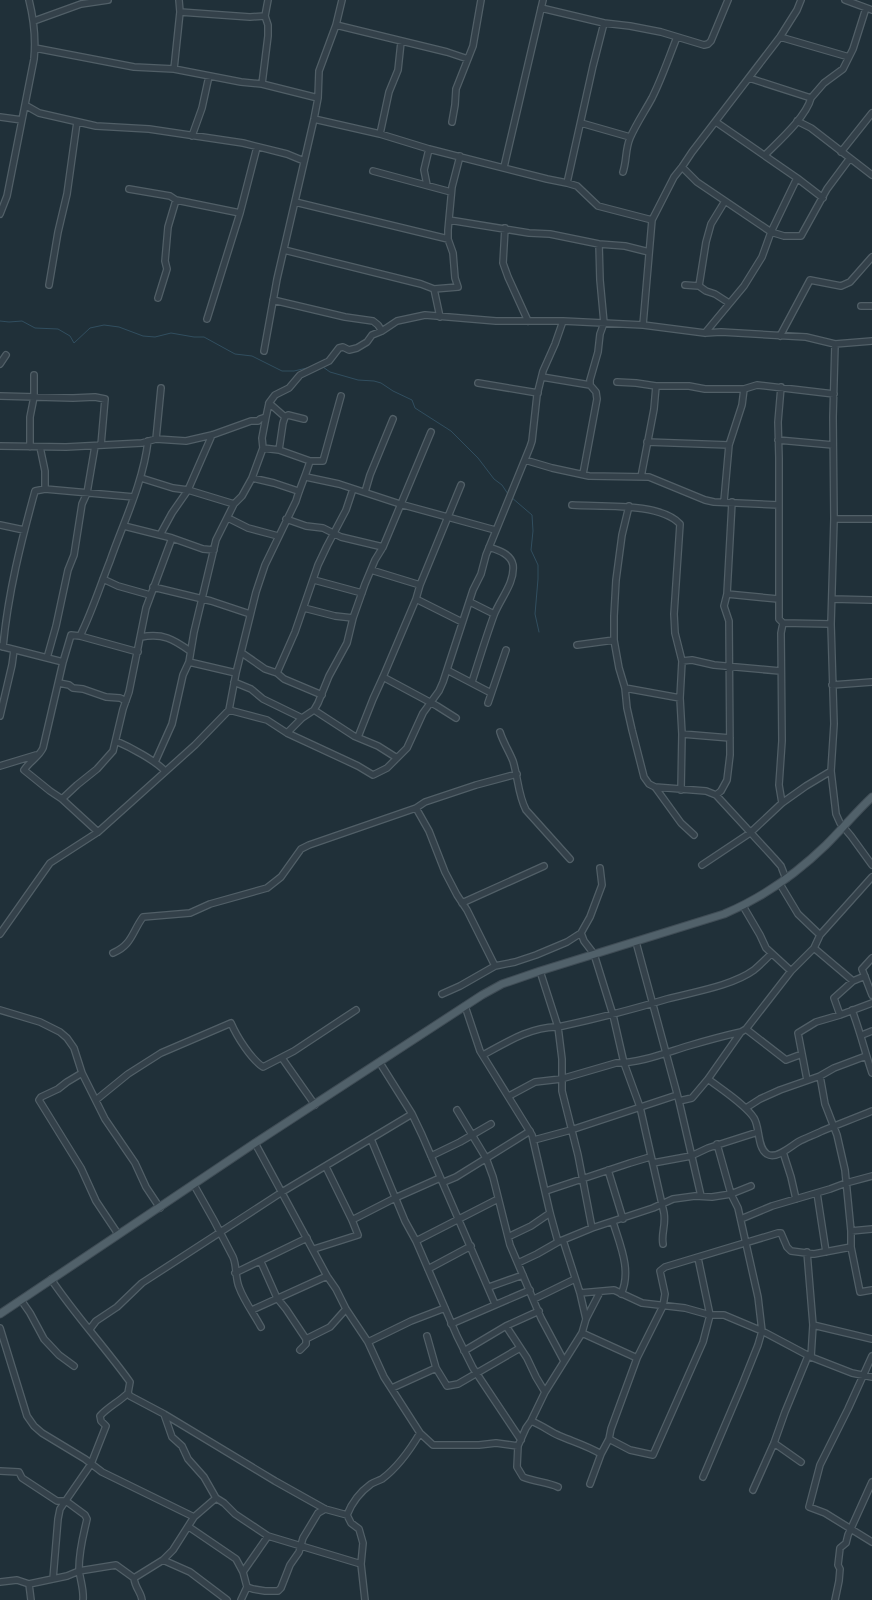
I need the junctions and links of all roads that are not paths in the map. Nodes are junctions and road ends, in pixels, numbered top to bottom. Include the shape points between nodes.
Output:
1 (29, 0) edge
2 (69, 0) edge
3 (108, 0) edge
4 (179, 0) edge
5 (268, 0) edge
6 (342, 0) edge
7 (481, 0) edge
8 (543, 0) edge
9 (728, 0) edge
10 (801, 0) edge
11 (844, 0) edge
12 (71, 8) junction
13 (542, 8) junction
14 (870, 8) edge
15 (180, 12) junction
16 (265, 16) junction
17 (34, 22) junction
18 (604, 22) junction
19 (336, 26) junction
20 (677, 37) junction
21 (780, 37) junction
22 (402, 42) junction
23 (35, 48) junction
24 (849, 57) junction
25 (468, 59) junction
26 (174, 69) junction
27 (209, 76) junction
28 (749, 78) junction
29 (262, 84) junction
30 (318, 98) junction
31 (811, 98) junction
32 (25, 105) junction
33 (872, 112) edge
34 (0, 118) edge
35 (314, 119) junction
36 (22, 120) junction
37 (797, 121) junction
38 (77, 122) junction
39 (452, 122) dead end
40 (716, 122) junction
41 (581, 123) junction
42 (380, 134) junction
43 (192, 136) junction
44 (630, 138) junction
45 (257, 147) junction
46 (429, 149) junction
47 (841, 152) junction
48 (765, 155) junction
49 (460, 156) junction
50 (850, 158) junction
51 (304, 161) junction
52 (504, 167) junction
53 (682, 168) junction
54 (373, 171) dead end
55 (623, 172) dead end
56 (872, 175) edge
57 (797, 178) junction
58 (567, 183) junction
59 (427, 186) junction
60 (129, 189) dead end
61 (451, 192) junction
62 (823, 198) junction
63 (176, 200) junction
64 (725, 201) junction
65 (295, 202) junction
66 (240, 213) junction
67 (0, 214) edge
68 (449, 220) junction
69 (652, 220) junction
70 (505, 228) junction
71 (771, 232) junction
72 (448, 239) junction
73 (599, 244) junction
74 (284, 250) junction
75 (649, 252) junction
76 (872, 257) edge
77 (49, 285) dead end
78 (685, 285) dead end
79 (699, 286) junction
80 (434, 289) junction
81 (158, 298) dead end
82 (274, 300) junction
83 (729, 303) junction
84 (861, 306) dead end
85 (872, 306) edge
86 (440, 317) junction
87 (207, 319) dead end
88 (528, 321) junction
89 (563, 321) junction
90 (604, 323) junction
91 (644, 325) junction
92 (382, 331) junction
93 (706, 333) junction
94 (780, 336) junction
95 (872, 341) edge
96 (835, 344) junction
97 (264, 351) dead end
98 (6, 355) dead end
99 (0, 364) edge
100 (34, 375) dead end
101 (542, 377) junction
102 (617, 382) dead end
103 (478, 383) dead end
104 (590, 385) junction
105 (656, 386) junction
106 (781, 387) junction
107 (161, 388) dead end
108 (744, 388) junction
109 (538, 393) junction
110 (834, 394) junction
111 (0, 396) edge
112 (341, 396) dead end
113 (34, 397) junction
114 (269, 403) junction
115 (266, 417) junction
116 (285, 417) junction
117 (304, 418) dead end
118 (393, 419) dead end
119 (430, 432) dead end
120 (212, 434) junction
121 (156, 439) junction
122 (778, 440) junction
123 (148, 441) junction
124 (647, 442) junction
125 (98, 445) junction
126 (833, 445) junction
127 (0, 446) edge
128 (729, 446) junction
129 (30, 447) junction
130 (40, 447) junction
131 (263, 448) junction
132 (280, 450) junction
133 (525, 460) junction
134 (310, 461) junction
135 (583, 474) junction
136 (306, 477) junction
137 (641, 477) junction
138 (141, 478) junction
139 (252, 478) junction
140 (461, 485) dead end
141 (46, 489) junction
142 (353, 489) junction
143 (188, 490) junction
144 (298, 491) junction
145 (365, 492) junction
146 (87, 493) junction
147 (134, 497) junction
148 (724, 501) junction
149 (732, 502) junction
150 (234, 504) junction
151 (400, 504) junction
152 (572, 505) dead end
153 (779, 505) junction
154 (628, 506) junction
155 (448, 516) junction
156 (228, 518) junction
157 (834, 518) junction
158 (286, 519) junction
159 (872, 519) edge
160 (0, 525) edge
161 (124, 526) junction
162 (24, 530) junction
163 (495, 530) junction
164 (334, 533) junction
165 (160, 535) junction
166 (278, 536) junction
167 (172, 538) junction
168 (383, 547) junction
169 (489, 547) junction
170 (214, 550) junction
171 (371, 570) junction
172 (103, 580) junction
173 (314, 580) junction
174 (420, 584) junction
175 (153, 587) junction
176 (362, 593) junction
177 (727, 594) junction
178 (150, 595) junction
179 (202, 599) junction
180 (416, 599) junction
181 (778, 599) junction
182 (832, 599) junction
183 (872, 600) edge
184 (470, 602) junction
185 (304, 608) junction
186 (250, 614) junction
187 (494, 614) junction
188 (353, 618) junction
189 (462, 622) junction
190 (783, 623) junction
191 (831, 624) junction
192 (80, 636) junction
193 (141, 637) junction
194 (614, 640) junction
195 (577, 645) dead end
196 (2, 646) edge
197 (14, 650) junction
198 (506, 650) dead end
199 (190, 651) junction
200 (138, 652) junction
201 (242, 653) junction
202 (47, 658) junction
203 (682, 661) junction
204 (63, 662) junction
205 (189, 662) junction
206 (731, 667) junction
207 (447, 670) junction
208 (780, 671) junction
209 (236, 673) junction
210 (277, 673) junction
211 (383, 677) junction
212 (234, 682) junction
213 (472, 682) junction
214 (872, 682) edge
215 (59, 683) junction
216 (832, 685) junction
217 (625, 688) junction
218 (492, 693) junction
219 (322, 695) junction
220 (680, 698) junction
221 (126, 702) junction
222 (488, 703) dead end
223 (430, 704) junction
224 (229, 710) junction
225 (314, 710) junction
226 (0, 716) edge
227 (302, 718) junction
228 (456, 718) dead end
229 (500, 732) dead end
230 (287, 733) junction
231 (682, 734) junction
232 (358, 737) junction
233 (730, 738) junction
234 (116, 741) junction
235 (41, 753) junction
236 (397, 758) junction
237 (155, 762) junction
238 (0, 766) edge
239 (165, 771) junction
240 (831, 771) junction
241 (516, 774) junction
242 (655, 787) junction
243 (681, 790) junction
244 (716, 796) junction
245 (872, 797) edge
246 (62, 799) junction
247 (782, 803) junction
248 (416, 808) junction
249 (842, 827) junction
250 (98, 832) junction
251 (750, 833) junction
252 (694, 835) dead end
253 (570, 858) dead end
254 (702, 865) dead end
255 (872, 865) edge
256 (544, 866) dead end
257 (600, 868) dead end
258 (872, 877) edge
259 (786, 879) junction
260 (780, 884) junction
261 (462, 903) junction
262 (743, 906) junction
263 (581, 933) junction
264 (0, 934) edge
265 (820, 935) junction
266 (636, 942) junction
267 (814, 948) junction
268 (113, 953) dead end
269 (594, 954) junction
270 (771, 954) junction
271 (872, 958) edge
272 (495, 966) junction
273 (540, 971) junction
274 (791, 972) junction
275 (865, 976) junction
276 (853, 981) junction
277 (442, 994) dead end
278 (872, 995) edge
279 (872, 1003) edge
280 (652, 1004) junction
281 (466, 1006) junction
282 (0, 1010) edge
283 (356, 1010) dead end
284 (852, 1010) junction
285 (613, 1015) junction
286 (840, 1015) junction
287 (558, 1027) junction
288 (743, 1030) junction
289 (872, 1031) edge
290 (862, 1035) junction
291 (665, 1054) junction
292 (802, 1054) junction
293 (483, 1055) junction
294 (866, 1056) junction
295 (282, 1058) junction
296 (380, 1063) junction
297 (624, 1063) junction
298 (82, 1073) junction
299 (872, 1073) edge
300 (820, 1076) junction
301 (561, 1079) junction
302 (708, 1079) junction
303 (807, 1080) junction
304 (509, 1096) junction
305 (678, 1098) junction
306 (96, 1100) junction
307 (314, 1105) junction
308 (640, 1107) junction
309 (746, 1108) junction
310 (457, 1110) dead end
311 (872, 1111) edge
312 (412, 1114) junction
313 (491, 1124) dead end
314 (834, 1127) junction
315 (571, 1130) junction
316 (530, 1131) junction
317 (758, 1132) junction
318 (472, 1135) junction
319 (371, 1140) junction
320 (534, 1140) junction
321 (255, 1143) junction
322 (717, 1144) junction
323 (783, 1152) junction
324 (431, 1156) junction
325 (690, 1156) junction
326 (486, 1158) junction
327 (652, 1160) junction
328 (326, 1167) junction
329 (608, 1170) junction
330 (872, 1176) edge
331 (582, 1178) junction
332 (442, 1180) junction
333 (846, 1183) junction
334 (194, 1185) junction
335 (751, 1186) dead end
336 (282, 1192) junction
337 (546, 1192) junction
338 (817, 1193) junction
339 (731, 1194) junction
340 (701, 1196) junction
341 (396, 1198) junction
342 (498, 1199) junction
343 (796, 1199) junction
344 (662, 1204) junction
345 (160, 1208) junction
346 (550, 1213) junction
347 (623, 1219) junction
348 (741, 1219) junction
349 (352, 1220) junction
350 (460, 1220) junction
351 (613, 1222) junction
352 (592, 1228) junction
353 (872, 1229) edge
354 (851, 1231) junction
355 (220, 1232) junction
356 (118, 1234) junction
357 (508, 1237) junction
358 (307, 1238) junction
359 (560, 1241) junction
360 (416, 1242) junction
361 (746, 1242) junction
362 (663, 1244) dead end
363 (471, 1246) junction
364 (851, 1246) junction
365 (314, 1250) junction
366 (807, 1252) junction
367 (826, 1252) junction
368 (698, 1258) junction
369 (261, 1262) junction
370 (518, 1263) junction
371 (428, 1269) junction
372 (235, 1274) junction
373 (523, 1275) junction
374 (327, 1276) junction
375 (51, 1279) junction
376 (575, 1279) junction
377 (489, 1287) junction
378 (530, 1290) junction
379 (872, 1290) edge
380 (600, 1292) junction
381 (580, 1293) junction
382 (621, 1294) junction
383 (277, 1298) junction
384 (534, 1299) junction
385 (21, 1300) junction
386 (495, 1304) junction
387 (663, 1306) junction
388 (445, 1308) junction
389 (346, 1309) junction
390 (252, 1310) junction
391 (539, 1312) junction
392 (0, 1314) edge
393 (710, 1315) junction
394 (586, 1319) junction
395 (451, 1324) junction
396 (813, 1325) junction
397 (506, 1326) junction
398 (261, 1327) dead end
399 (0, 1328) edge
400 (90, 1329) junction
401 (762, 1331) junction
402 (582, 1333) junction
403 (427, 1336) dead end
404 (306, 1339) junction
405 (872, 1339) edge
406 (368, 1342) junction
407 (520, 1348) junction
408 (300, 1350) dead end
409 (464, 1350) junction
410 (809, 1356) junction
411 (872, 1356) edge
412 (637, 1358) junction
413 (564, 1361) junction
414 (74, 1366) dead end
415 (436, 1368) junction
416 (478, 1374) junction
417 (863, 1374) junction
418 (872, 1377) edge
419 (392, 1388) junction
420 (545, 1392) junction
421 (128, 1394) junction
422 (164, 1414) junction
423 (531, 1421) junction
424 (420, 1433) junction
425 (609, 1439) junction
426 (519, 1443) junction
427 (774, 1444) junction
428 (601, 1454) junction
429 (801, 1462) dead end
430 (91, 1464) junction
431 (0, 1471) edge
432 (703, 1477) dead end
433 (872, 1482) edge
434 (590, 1484) dead end
435 (558, 1487) dead end
436 (753, 1490) dead end
437 (216, 1498) junction
438 (66, 1501) junction
439 (325, 1509) junction
440 (347, 1515) junction
441 (194, 1517) junction
442 (189, 1527) junction
443 (850, 1530) junction
444 (268, 1536) junction
445 (872, 1542) edge
446 (301, 1546) junction
447 (163, 1560) junction
448 (361, 1564) junction
449 (79, 1571) junction
450 (243, 1572) junction
451 (134, 1578) junction
452 (53, 1579) junction
453 (0, 1582) edge
454 (29, 1584) junction
455 (247, 1587) junction
456 (31, 1600) edge
457 (83, 1600) edge
458 (142, 1600) edge
459 (227, 1600) edge
460 (241, 1600) edge
461 (365, 1600) edge
462 (835, 1600) edge

1 - 17 street
2 - 12 street
3 - 12 street
4 - 15 street
5 - 16 street
6 - 19 street
7 - 25 street via 477,30
8 - 13 street
9 - 20 street via 708,44
10 - 21 street
11 - 14 street
12 - 17 street
13 - 18 street
13 - 52 street
14 - 24 street
15 - 16 street
15 - 26 street
16 - 29 street via 268,25
17 - 23 street
18 - 20 street
18 - 41 street
19 - 22 street
19 - 30 street via 319,71
20 - 44 street via 653,95
21 - 24 street
21 - 28 street
22 - 25 street
22 - 42 street via 398,70 389,92
23 - 26 street via 134,67
23 - 32 street
24 - 31 street via 843,69
25 - 39 street via 456,89
26 - 27 street
27 - 29 street
27 - 43 street
28 - 31 street
28 - 40 street
29 - 30 street
30 - 35 street
31 - 37 street
32 - 36 street
32 - 38 street via 40,113
33 - 47 street
34 - 36 street
35 - 42 street
35 - 51 street
36 - 67 street via 7,196
37 - 47 street
37 - 48 street
38 - 43 street
38 - 77 street
40 - 48 street
40 - 53 street
41 - 44 street
41 - 58 street
42 - 46 street
43 - 45 street
44 - 55 street
45 - 51 street
45 - 66 street
46 - 49 street
46 - 59 street via 424,170
47 - 50 street
48 - 57 street
49 - 52 street
49 - 61 street
50 - 56 street
50 - 62 street
51 - 65 street
52 - 58 street
53 - 64 street
53 - 69 street via 668,187
54 - 59 street
57 - 62 street
57 - 71 street
58 - 69 street via 577,186 598,206
59 - 61 street
60 - 63 street via 170,196
61 - 68 street
62 - 71 street via 801,236
63 - 66 street
63 - 81 street via 168,227 167,269
64 - 71 street
64 - 79 street via 711,224
65 - 72 street
65 - 74 street
66 - 87 street
68 - 70 street
68 - 72 street
69 - 75 street
70 - 73 street
70 - 88 street via 503,263
71 - 83 street via 762,257
72 - 80 street via 458,287
73 - 75 street
73 - 90 street
74 - 80 street
74 - 82 street
75 - 91 street
76 - 94 street via 845,285 810,280
78 - 79 street
79 - 83 street
80 - 86 street
82 - 92 street via 373,321
82 - 97 street
83 - 93 street
84 - 85 street
86 - 88 street
86 - 92 street via 425,315 397,321
88 - 89 street
89 - 90 street
89 - 101 street
90 - 91 street
90 - 104 street
91 - 93 street
92 - 114 street via 356,348 339,348 329,361 300,375
93 - 94 street
94 - 96 street via 806,337
95 - 96 street
96 - 110 street
98 - 99 street
100 - 113 street
101 - 104 street
101 - 109 street
102 - 105 street
103 - 109 street
104 - 135 street via 597,399
105 - 108 street
105 - 124 street
106 - 108 street via 757,385
106 - 110 street
106 - 122 street
107 - 121 street
108 - 128 street
109 - 133 street via 532,441
110 - 126 street
111 - 113 street
112 - 134 street via 323,461
113 - 125 street via 95,396 105,399
113 - 129 street
114 - 115 street
114 - 116 street
115 - 120 street
115 - 131 street
116 - 117 street
116 - 132 street
118 - 145 street
119 - 151 street
120 - 121 street via 186,441
120 - 143 street
121 - 123 street
122 - 126 street
122 - 153 street
123 - 125 street
123 - 138 street
124 - 128 street
124 - 137 street
125 - 130 street
125 - 146 street
126 - 157 street
127 - 129 street
128 - 148 street
129 - 130 street
130 - 141 street
131 - 132 street
131 - 139 street
132 - 134 street
133 - 135 street
133 - 163 street
134 - 136 street
135 - 137 street
136 - 142 street
136 - 144 street
137 - 148 street via 650,477 705,500
138 - 143 street
138 - 147 street
139 - 144 street
139 - 150 street
140 - 155 street
141 - 146 street
141 - 162 street via 35,491
142 - 145 street
142 - 164 street
143 - 150 street
143 - 165 street
144 - 158 street
145 - 151 street
146 - 147 street
146 - 202 street
147 - 161 street
148 - 149 street
149 - 153 street
149 - 177 street
150 - 156 street
151 - 155 street
151 - 168 street
152 - 154 street
153 - 181 street
154 - 194 street via 616,580
154 - 203 street via 659,513 680,524 674,614
155 - 163 street
155 - 174 street
156 - 166 street via 248,528
156 - 170 street
157 - 159 street
157 - 182 street
158 - 164 street
158 - 166 street
160 - 162 street
161 - 165 street
161 - 172 street
162 - 196 street via 12,578
163 - 169 street
164 - 168 street
164 - 173 street
165 - 167 street
166 - 186 street
167 - 170 street
167 - 175 street
168 - 171 street
169 - 184 street
169 - 187 street via 508,555 513,564 507,589
170 - 179 street
171 - 174 street
171 - 176 street
172 - 178 street
172 - 192 street
173 - 176 street
173 - 185 street
174 - 180 street
175 - 178 street
175 - 179 street
176 - 188 street
177 - 181 street
177 - 206 street via 724,606 729,621
178 - 193 street
179 - 186 street
179 - 199 street
180 - 189 street
180 - 211 street
181 - 190 street via 779,619
182 - 183 street
182 - 191 street
184 - 187 street
184 - 189 street
185 - 188 street
185 - 210 street
186 - 201 street
187 - 213 street
188 - 219 street via 347,643
189 - 207 street
190 - 191 street
190 - 208 street
191 - 216 street
192 - 200 street
192 - 204 street via 71,635
193 - 199 street via 159,636 175,640
193 - 200 street
194 - 195 street
194 - 217 street
196 - 197 street
197 - 202 street
197 - 226 street
198 - 218 street
199 - 205 street
200 - 221 street
201 - 209 street
201 - 210 street
202 - 204 street
203 - 206 street
203 - 220 street
204 - 215 street
205 - 209 street
205 - 237 street via 172,724
206 - 208 street
206 - 233 street
207 - 213 street
207 - 223 street
208 - 247 street via 782,741 779,785
209 - 212 street
210 - 219 street
211 - 223 street
211 - 232 street
212 - 224 street
212 - 227 street
213 - 218 street
214 - 216 street
215 - 221 street
215 - 235 street
216 - 240 street
217 - 220 street
217 - 242 street via 644,777
218 - 222 street
219 - 225 street
220 - 231 street
221 - 234 street
223 - 228 street
223 - 236 street via 407,748
224 - 230 street via 267,720
224 - 239 street
225 - 227 street
225 - 232 street
227 - 230 street
229 - 241 street
230 - 236 street via 373,775
231 - 233 street
231 - 243 street
232 - 236 street
233 - 244 street via 727,780
234 - 237 street
234 - 246 street via 104,762
235 - 238 street
235 - 246 street via 24,770
237 - 239 street
239 - 250 street
240 - 247 street
240 - 249 street via 836,814
241 - 248 street via 425,802
241 - 253 street via 526,810
242 - 243 street
242 - 252 street via 681,823
243 - 244 street via 706,791
244 - 251 street
245 - 249 main road
246 - 250 street
247 - 251 street
248 - 261 street
248 - 268 street via 301,849 281,877 267,888 190,913 143,917 131,939
249 - 255 street
249 - 259 main road
250 - 264 street via 50,862
251 - 254 street
251 - 259 street via 781,866
256 - 261 street
257 - 263 street via 602,885
258 - 265 street
259 - 260 main road
260 - 262 main road
260 - 265 street via 798,914
261 - 272 street
262 - 266 main road
262 - 270 street
263 - 269 street
263 - 272 street via 536,955
265 - 267 street
266 - 269 main road
266 - 280 street
267 - 274 street
267 - 276 street
269 - 273 main road
269 - 285 street
270 - 274 street
270 - 280 street via 754,970 736,980
271 - 275 street via 862,968
272 - 277 street
273 - 281 main road via 502,984
273 - 287 street
274 - 288 street
275 - 276 street
275 - 278 street
276 - 286 street via 834,998
279 - 284 street
280 - 285 street
280 - 291 street
281 - 293 street
281 - 296 main road
282 - 298 street via 40,1022 60,1032 74,1048
283 - 295 street
284 - 286 street
284 - 290 street
285 - 287 street
285 - 297 street
286 - 292 street via 816,1022 798,1033
287 - 293 street via 514,1039
287 - 301 street
288 - 291 street
288 - 292 street via 786,1060
288 - 302 street
289 - 290 street
290 - 294 street
291 - 297 street
291 - 305 street
292 - 303 street
293 - 304 street
294 - 299 street
294 - 300 street
295 - 306 street via 263,1067 231,1023 161,1053
295 - 307 street
296 - 307 main road
296 - 312 street
297 - 301 street
297 - 308 street
298 - 306 street
298 - 356 street via 39,1100
300 - 303 street
300 - 314 street via 825,1104
301 - 304 street via 535,1082
301 - 315 street
302 - 305 street via 692,1098
302 - 309 street
303 - 309 street
304 - 316 street
305 - 308 street
305 - 325 street
306 - 345 street
307 - 321 main road
308 - 315 street
308 - 327 street
309 - 317 street via 755,1119
310 - 318 street
311 - 314 street
312 - 319 street
312 - 324 street
313 - 318 street
314 - 323 street
314 - 333 street
315 - 320 street
315 - 331 street
316 - 320 street
316 - 326 street
317 - 322 street
317 - 323 street via 767,1154
318 - 324 street
318 - 326 street
319 - 328 street
319 - 341 street
320 - 337 street
321 - 334 main road
321 - 336 street
322 - 325 street
322 - 339 street
323 - 343 street
324 - 332 street
325 - 327 street
325 - 340 street
326 - 332 street via 456,1177
326 - 342 street
327 - 329 street
327 - 344 street
328 - 336 street
328 - 349 street
329 - 331 street
329 - 347 street
330 - 333 street
331 - 337 street
331 - 352 street
332 - 341 street
332 - 350 street
333 - 338 street
333 - 354 street
334 - 345 main road
334 - 355 street
335 - 339 street
336 - 355 street
336 - 358 street
337 - 346 street
338 - 343 street
338 - 367 street
339 - 340 street
339 - 348 street
340 - 344 street via 673,1199
341 - 349 street
341 - 360 street
342 - 350 street
342 - 357 street
343 - 348 street
344 - 347 street
344 - 362 street
345 - 356 main road
346 - 357 street
346 - 359 street
347 - 351 street
348 - 361 street
349 - 365 street via 358,1235
350 - 360 street
350 - 363 street
351 - 352 street
351 - 382 street via 626,1274
352 - 359 street
353 - 354 street
354 - 364 street
355 - 372 street via 234,1259
355 - 400 street via 142,1283
356 - 375 main road
357 - 370 street
358 - 365 street
358 - 369 street
359 - 370 street
359 - 376 street
360 - 371 street
361 - 366 street via 781,1232 789,1249
361 - 368 street
361 - 401 street
363 - 371 street
363 - 377 street
364 - 367 street
364 - 379 street via 860,1292
365 - 374 street
366 - 367 street
366 - 396 street
368 - 387 street via 660,1271 665,1294
368 - 393 street
369 - 372 street
369 - 383 street
370 - 373 street
371 - 388 street
372 - 390 street
373 - 377 street
373 - 378 street
374 - 383 street
374 - 389 street
375 - 385 main road
375 - 400 street
376 - 381 street
376 - 384 street
377 - 386 street
378 - 384 street
378 - 386 street
380 - 381 street
380 - 382 street via 614,1290
380 - 394 street
381 - 394 street
382 - 387 street via 642,1303
383 - 390 street
383 - 404 street
384 - 391 street
385 - 392 main road
385 - 414 street via 44,1339
386 - 395 street
387 - 393 street
387 - 412 street
388 - 395 street
388 - 406 street
389 - 404 street via 330,1327
389 - 406 street
390 - 398 street
391 - 397 street
391 - 413 street
393 - 401 street via 724,1315
393 - 425 street via 703,1342 653,1455 630,1450
394 - 402 street
395 - 409 street
396 - 405 street
396 - 410 street
397 - 407 street
397 - 409 street
399 - 430 street via 27,1416 42,1433
400 - 421 street via 130,1382
401 - 410 street
401 - 432 street
402 - 412 street
402 - 413 street
403 - 415 street
404 - 408 street
406 - 419 street
407 - 416 street
407 - 420 street
409 - 416 street
410 - 417 street via 852,1373
410 - 427 street
411 - 417 street
412 - 425 street
413 - 420 street
415 - 416 street via 447,1386
415 - 419 street
416 - 426 street
417 - 418 street
417 - 443 street via 820,1466 809,1507 825,1513
419 - 424 street
420 - 423 street
421 - 422 street
421 - 430 street via 100,1416 106,1426
422 - 437 street via 172,1437 182,1446
422 - 439 street
423 - 426 street
423 - 428 street
424 - 426 street via 433,1445
424 - 440 street via 397,1465 357,1496
425 - 428 street
426 - 435 street via 517,1468 523,1477
427 - 429 street
427 - 436 street
428 - 434 street
430 - 438 street
430 - 441 street
431 - 438 street via 19,1472 22,1478 57,1501
433 - 443 street
437 - 441 street
437 - 444 street
438 - 449 street via 87,1518 80,1547
438 - 452 street via 58,1519
439 - 440 street
439 - 446 street via 318,1513
440 - 448 street via 363,1542
441 - 442 street
442 - 447 street
442 - 450 street via 236,1559
443 - 445 street
443 - 462 street via 846,1543 840,1548
444 - 446 street
444 - 450 street
446 - 448 street
446 - 455 street via 282,1588 265,1591
447 - 451 street
447 - 459 street via 190,1572
448 - 461 street
449 - 451 street via 116,1565
449 - 452 street
449 - 457 street
450 - 455 street
451 - 458 street
452 - 454 street
453 - 454 street via 17,1580
454 - 456 street
455 - 460 street

